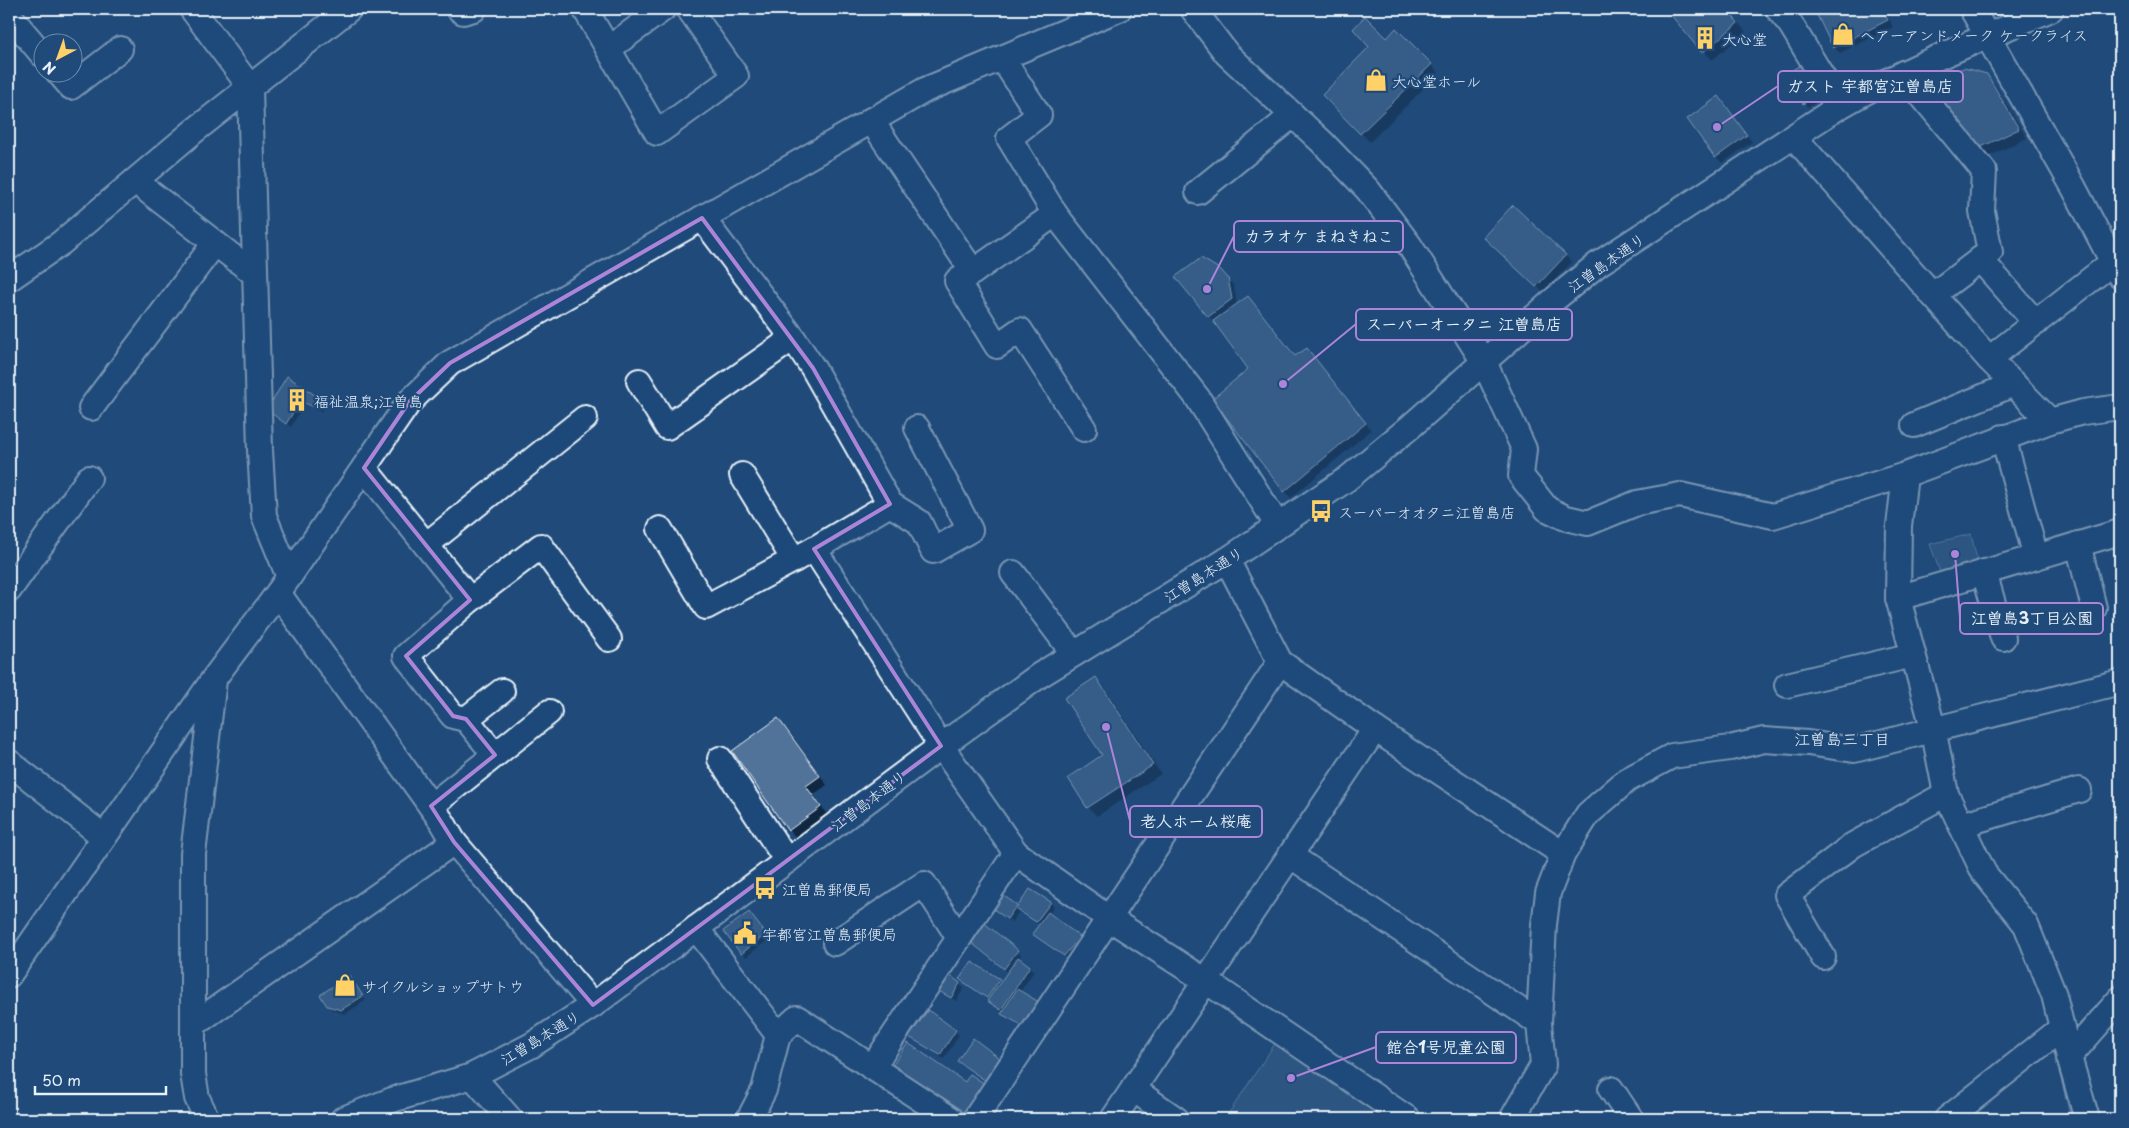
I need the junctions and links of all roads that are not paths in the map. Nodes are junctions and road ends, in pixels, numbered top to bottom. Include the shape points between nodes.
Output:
1 (192, 9) edge
2 (349, 9) edge
3 (459, 9) edge
4 (474, 9) edge
5 (585, 9) edge
6 (664, 9) edge
7 (689, 9) edge
8 (1119, 9) edge
9 (1193, 9) edge
10 (1778, 9) edge
11 (1972, 9) edge
12 (2051, 9) edge
13 (9, 15) edge
14 (1988, 37) junction
15 (32, 42) edge
16 (608, 48) junction
17 (120, 49) dead end
18 (1002, 58) junction
19 (1903, 73) junction
20 (82, 78) edge
21 (67, 82) edge
22 (77, 82) edge
23 (250, 87) junction
24 (1840, 106) junction
25 (1293, 116) junction
26 (871, 120) junction
27 (1794, 137) junction
28 (135, 181) junction
29 (1198, 192) dead end
30 (1055, 214) junction
31 (702, 218) junction
32 (215, 243) junction
33 (1980, 259) junction
34 (2117, 269) edge
35 (972, 272) junction
36 (255, 274) junction
37 (9, 279) edge
38 (1933, 295) junction
39 (2036, 323) junction
40 (793, 338) junction
41 (1989, 359) junction
42 (1484, 362) junction
43 (639, 381) dead end
44 (2014, 384) junction
45 (2120, 407) edge
46 (91, 408) dead end
47 (585, 418) dead end
48 (2050, 421) junction
49 (1914, 425) dead end
50 (917, 428) dead end
51 (1084, 428) dead end
52 (2003, 437) junction
53 (364, 468) junction
54 (742, 475) dead end
55 (1905, 475) junction
56 (89, 478) dead end
57 (890, 504) junction
58 (1278, 526) junction
59 (660, 529) dead end
60 (2120, 532) edge
61 (2078, 544) junction
62 (426, 545) junction
63 (804, 554) junction
64 (2036, 557) junction
65 (1227, 560) junction
66 (1984, 572) junction
67 (1013, 573) dead end
68 (283, 585) junction
69 (9, 590) edge
70 (1898, 598) junction
71 (470, 600) junction
72 (2094, 608) dead end
73 (2003, 638) dead end
74 (609, 639) dead end
75 (1074, 654) junction
76 (1913, 656) junction
77 (1280, 662) junction
78 (214, 677) junction
79 (2120, 682) edge
80 (1787, 685) dead end
81 (502, 691) dead end
82 (549, 712) dead end
83 (466, 719) junction
84 (1933, 728) junction
85 (1375, 729) junction
86 (941, 746) junction
87 (495, 755) junction
88 (720, 759) dead end
89 (9, 762) edge
90 (2079, 790) dead end
91 (1946, 794) junction
92 (431, 806) junction
93 (1961, 826) junction
94 (104, 837) junction
95 (454, 842) junction
96 (1016, 853) junction
97 (1563, 854) junction
98 (1291, 856) junction
99 (787, 861) junction
100 (1110, 919) junction
101 (696, 928) junction
102 (959, 938) junction
103 (835, 943) dead end
104 (1823, 957) dead end
105 (10, 969) edge
106 (1206, 982) junction
107 (2120, 999) edge
108 (593, 1005) junction
109 (1539, 1023) junction
110 (193, 1026) junction
111 (2062, 1028) junction
112 (778, 1035) junction
113 (2069, 1057) junction
114 (872, 1068) junction
115 (472, 1076) junction
116 (1133, 1089) junction
117 (1611, 1089) dead end
118 (1405, 1118) edge
119 (206, 1119) edge
120 (343, 1119) edge
121 (510, 1119) edge
122 (749, 1119) edge
123 (951, 1119) edge
124 (976, 1119) edge
125 (1113, 1119) edge
126 (1176, 1119) edge
127 (1512, 1119) edge
128 (1631, 1119) edge
129 (1948, 1119) edge
130 (2087, 1119) edge

1 - 23 street
2 - 23 street
3 - 4 street via 463,12
5 - 16 street
6 - 16 street
7 - 16 street via 736,76 657,133
8 - 18 street
9 - 25 street via 1227,54
10 - 24 street
11 - 14 street
12 - 14 street, 江曽島本通り
13 - 15 street
14 - 19 street, 江曽島本通り
14 - 34 street
17 - 20 street
18 - 26 street via 925,90
18 - 30 street via 1039,115 1009,138
19 - 24 street, 江曽島本通り
19 - 33 street via 1984,172 1982,211 1990,252
21 - 22 street via 71,87
23 - 28 street
23 - 36 street
24 - 27 street, 江曽島本通り
25 - 29 street
25 - 42 street via 1368,190 1410,246
26 - 31 street
26 - 35 street
27 - 38 street
27 - 42 street, 江曽島本通り via 1598,264
28 - 32 street
28 - 37 street via 61,243
30 - 35 street
30 - 58 street via 1197,397
31 - 40 street
31 - 53 street via 450,363 409,402
32 - 36 street
32 - 46 street
33 - 38 street
33 - 39 street
34 - 39 street
35 - 51 street via 957,281 997,346 1020,330
36 - 68 street via 264,516
38 - 41 street
39 - 41 street
40 - 43 street via 667,427
40 - 57 street via 814,368
41 - 44 street
42 - 55 street via 1524,449 1521,476 1546,509 1566,518 1588,523 1637,503 1680,495 1773,516
42 - 58 street, 江曽島本通り via 1374,458
44 - 48 street
44 - 49 street
45 - 48 street
47 - 62 street
48 - 52 street
50 - 57 street via 970,530 933,551 918,522
52 - 55 street
52 - 64 street
53 - 62 street
53 - 68 street
54 - 63 street
55 - 70 street via 1899,526
56 - 69 street
57 - 63 street
58 - 65 street, 江曽島本通り
59 - 63 street via 706,607
60 - 61 street
61 - 64 street
61 - 72 street
62 - 71 street
63 - 86 street
64 - 66 street
65 - 75 street, 江曽島本通り
65 - 77 street
66 - 70 street
66 - 73 street
67 - 75 street
68 - 78 street
68 - 92 street
70 - 76 street
71 - 74 street via 540,546
71 - 83 street via 406,656 453,716
75 - 86 street, 江曽島本通り
76 - 80 street
76 - 84 street
77 - 85 street
77 - 100 street
78 - 94 street
78 - 110 street via 193,854
79 - 84 street
81 - 83 street
82 - 87 street
83 - 87 street
84 - 91 street
84 - 97 street via 1854,750 1764,740 1672,756 1627,780 1588,814
85 - 97 street
85 - 98 street
86 - 96 street
86 - 99 street, 江曽島本通り
87 - 92 street
88 - 99 street
89 - 94 street
90 - 93 street
91 - 93 street
91 - 104 street via 1853,845 1787,895
92 - 95 street
93 - 111 street via 1984,873 2026,925 2054,995
94 - 105 street
95 - 108 street
95 - 110 street
96 - 100 street
96 - 102 street
97 - 109 street via 1548,894
98 - 106 street
98 - 109 street
99 - 101 street, 江曽島本通り
100 - 106 street
100 - 124 street
101 - 108 street, 江曽島本通り
101 - 112 street
102 - 103 street via 924,884
102 - 114 street
106 - 116 street
106 - 118 street
107 - 113 street
108 - 115 street, 江曽島本通り via 532,1045
109 - 127 street via 1543,1065
110 - 119 street via 193,1074 197,1098
111 - 113 street
111 - 129 street
112 - 114 street via 797,1018
112 - 122 street via 764,1090
113 - 130 street
114 - 123 street
115 - 120 street, 江曽島本通り via 392,1100
115 - 121 street
116 - 125 street
116 - 126 street
117 - 128 street

